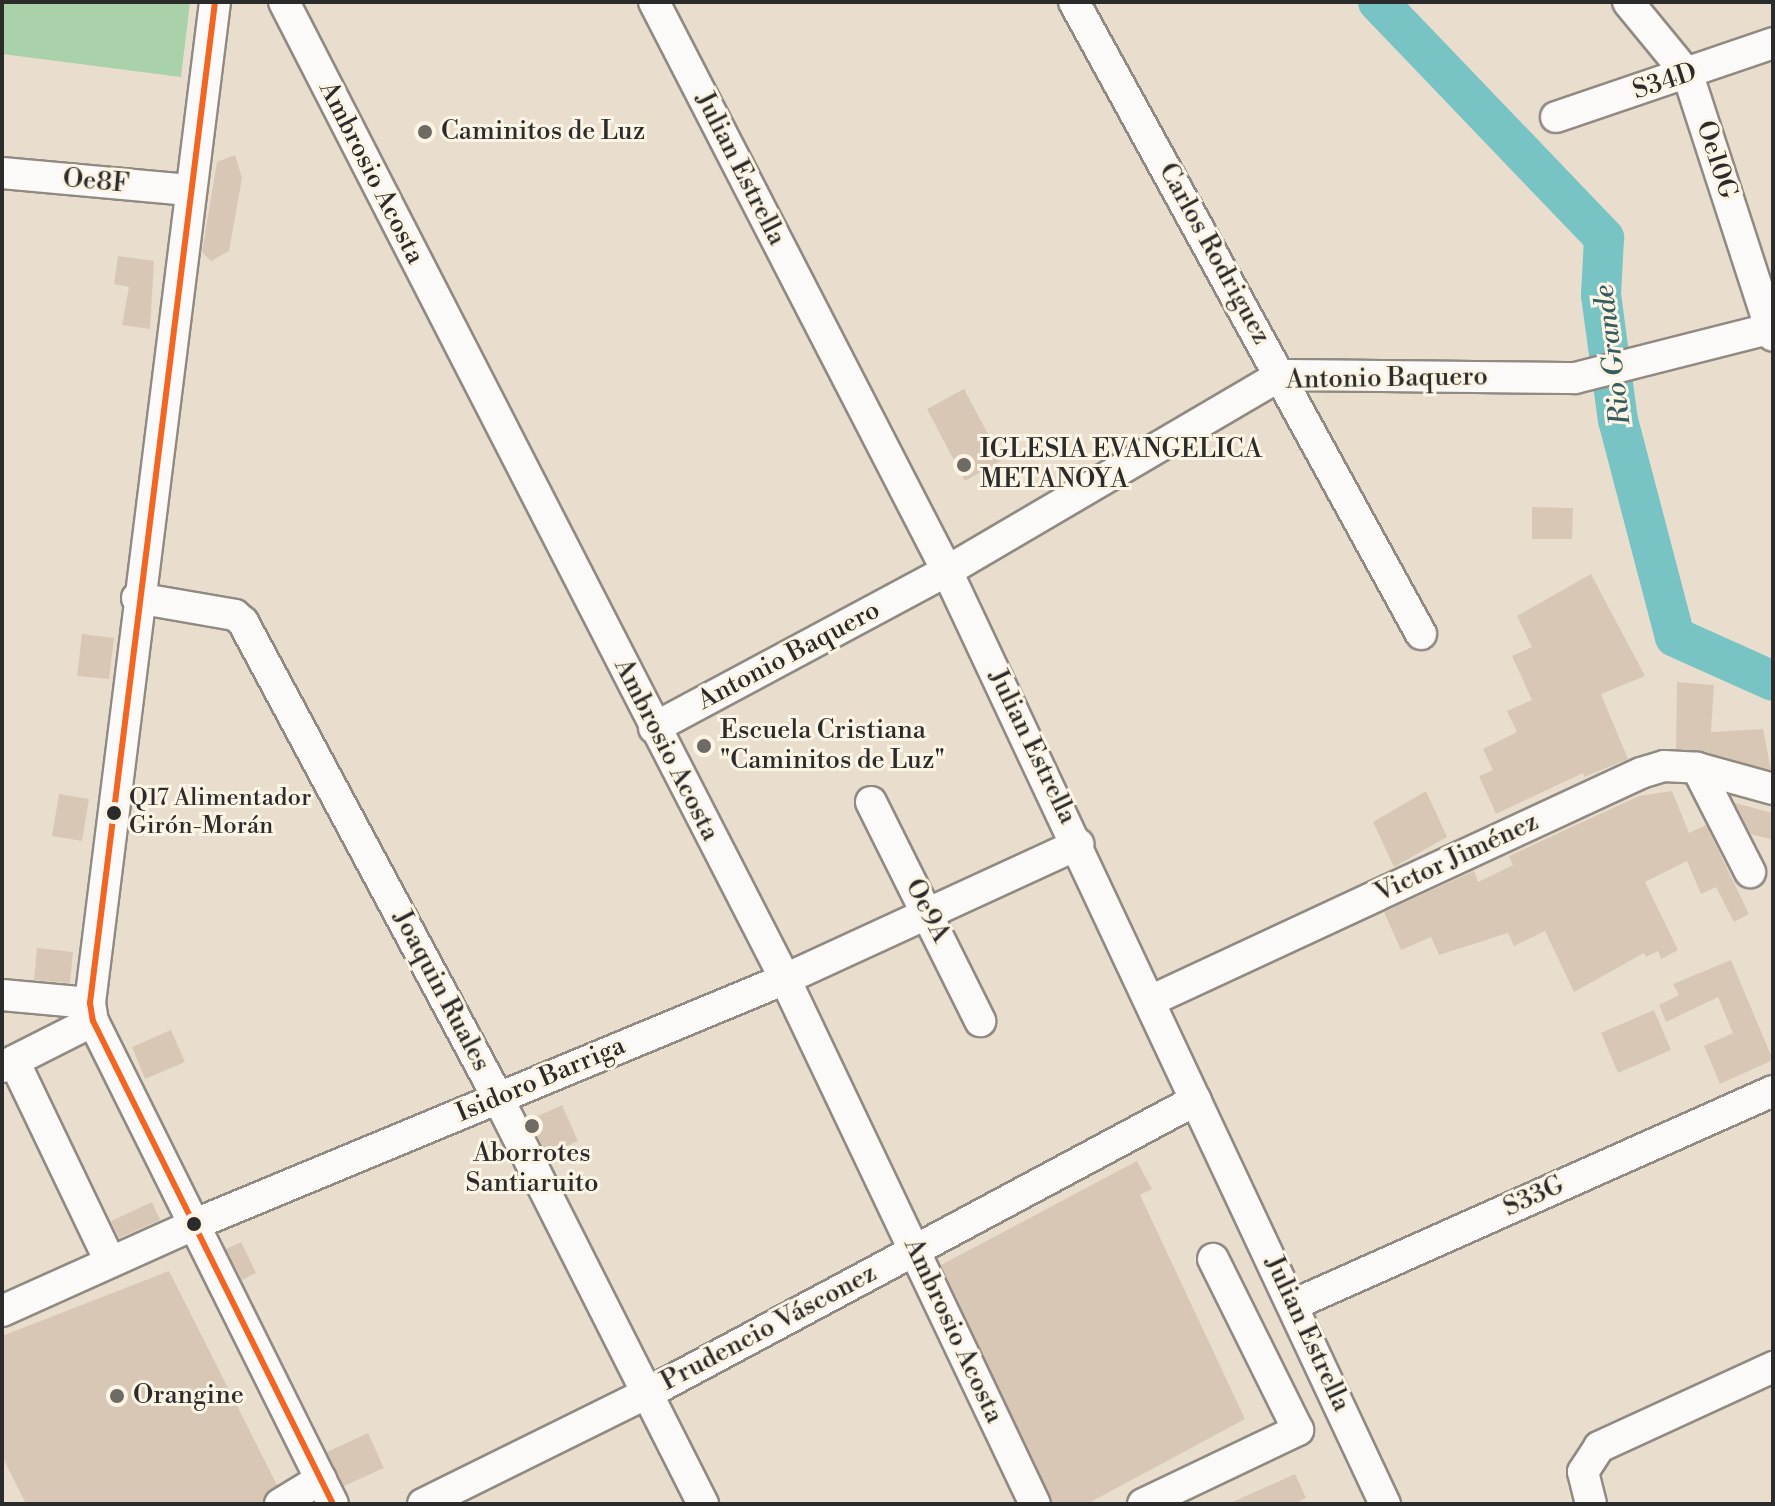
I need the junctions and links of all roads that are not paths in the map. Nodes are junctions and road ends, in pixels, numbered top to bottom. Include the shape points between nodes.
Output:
1 (215, 2) edge
2 (284, 2) edge
3 (654, 2) edge
4 (1074, 2) edge
5 (1628, 2) edge
6 (1773, 43) edge
7 (1688, 75) junction
8 (1556, 117) dead end
9 (2, 173) edge
10 (190, 190) junction
11 (1772, 331) edge
12 (1281, 375) junction
13 (947, 571) junction
14 (137, 598) junction
15 (1421, 634) dead end
16 (654, 728) junction
17 (1697, 768) junction
18 (1773, 789) edge
19 (871, 802) dead end
20 (1078, 844) junction
21 (1750, 872) dead end
22 (930, 914) junction
23 (785, 979) junction
24 (2, 995) edge
25 (1150, 1001) junction
26 (92, 1012) junction
27 (980, 1021) dead end
28 (8, 1064) edge
29 (1773, 1091) edge
30 (498, 1098) junction
31 (1196, 1100) junction
32 (193, 1225) junction
33 (915, 1250) junction
34 (1213, 1259) dead end
35 (110, 1261) junction
36 (1295, 1304) junction
37 (2, 1311) edge
38 (1773, 1367) edge
39 (650, 1392) junction
40 (1343, 1410) junction
41 (1298, 1430) junction
42 (327, 1492) edge
43 (280, 1504) edge
44 (423, 1504) edge
45 (703, 1504) edge
46 (1035, 1504) edge
47 (1143, 1504) edge
48 (1385, 1504) edge
49 (1591, 1504) edge

1 - 10 street
2 - 16 street, Ambrosio Acosta
3 - 13 street, Julian Estrella
4 - 12 street, Carlos Rodriguez
5 - 7 street, Oe10G
6 - 7 street, S34D
7 - 8 street, S34D
7 - 11 street, Oe10G
9 - 10 street, Oe8F
10 - 14 street
11 - 12 street, Antonio Baquero via 1575,378
12 - 13 street, Antonio Baquero
12 - 15 street, Carlos Rodriguez
13 - 16 street, Antonio Baquero
13 - 20 street, Julian Estrella
14 - 26 street
14 - 30 street, Joaquin Ruales via 235,615 243,622
16 - 23 street, Ambrosio Acosta
17 - 18 street, Victor Jiménez
17 - 21 street
17 - 25 street, Victor Jiménez via 1664,766 1641,773
19 - 22 street, Oe9A
20 - 22 street, Isidoro Barriga
20 - 25 street, Julian Estrella
22 - 23 street, Isidoro Barriga
22 - 27 street, Oe9A
23 - 30 street, Isidoro Barriga
23 - 33 street, Ambrosio Acosta
24 - 26 street
25 - 31 street, Julian Estrella
26 - 28 street
26 - 32 street
28 - 35 street
29 - 36 street, S33G
30 - 32 street, Isidoro Barriga
30 - 39 street, Joaquin Ruales
31 - 33 street, Prudencio Vásconez
31 - 36 street, Julian Estrella
32 - 35 street, Isidoro Barriga
32 - 42 street
33 - 39 street, Prudencio Vásconez
33 - 46 street, Ambrosio Acosta
34 - 41 street
35 - 37 street, Isidoro Barriga
36 - 40 street, Julian Estrella
38 - 49 street via 1599,1447 1583,1472
39 - 44 street, Prudencio Vásconez
39 - 45 street, Joaquin Ruales
40 - 41 street
40 - 48 street, Julian Estrella
41 - 47 street
42 - 43 street

